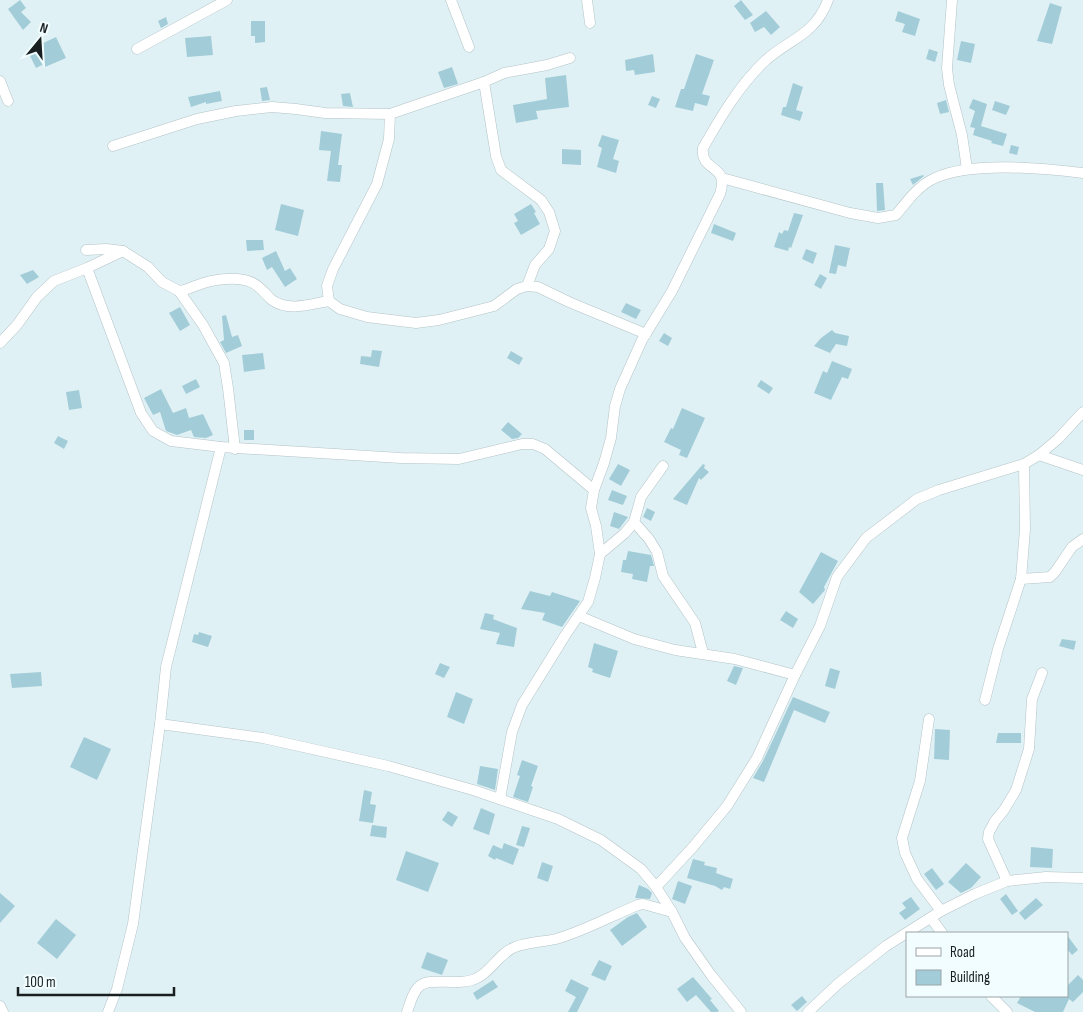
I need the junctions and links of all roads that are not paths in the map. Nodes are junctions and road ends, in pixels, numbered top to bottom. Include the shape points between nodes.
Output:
1 (227, 0) edge
2 (452, 0) edge
3 (587, 0) edge
4 (828, 0) edge
5 (952, 0) edge
6 (590, 23) dead end
7 (469, 47) dead end
8 (137, 49) dead end
9 (570, 58) dead end
10 (0, 81) edge
11 (484, 82) junction
12 (8, 101) dead end
13 (390, 114) junction
14 (113, 146) dead end
15 (967, 169) junction
16 (1083, 173) edge
17 (722, 178) junction
18 (86, 250) dead end
19 (123, 251) junction
20 (87, 268) junction
21 (527, 286) junction
22 (179, 291) junction
23 (329, 301) junction
24 (646, 334) junction
25 (0, 343) edge
26 (1083, 412) edge
27 (221, 448) junction
28 (235, 448) junction
29 (1039, 455) junction
30 (1024, 464) junction
31 (663, 466) dead end
32 (1083, 470) edge
33 (594, 490) junction
34 (634, 522) junction
35 (1083, 539) edge
36 (600, 554) junction
37 (1021, 578) junction
38 (579, 616) junction
39 (702, 653) junction
40 (1042, 673) dead end
41 (795, 675) junction
42 (985, 700) dead end
43 (929, 719) dead end
44 (160, 724) junction
45 (500, 799) junction
46 (1083, 878) edge
47 (1007, 881) junction
48 (656, 888) junction
49 (941, 911) junction
50 (672, 912) junction
51 (930, 918) junction
52 (908, 932) edge
53 (941, 932) edge
54 (906, 933) edge
55 (992, 997) edge
56 (0, 1006) edge
57 (3, 1012) edge
58 (108, 1012) edge
59 (407, 1012) edge
60 (741, 1012) edge
61 (808, 1012) edge
62 (1007, 1012) edge

1 - 8 street
2 - 7 street
3 - 6 street
4 - 17 street via 820,18 809,30 766,60 752,74 710,135 702,154
5 - 15 street via 947,68
9 - 11 street via 547,66 504,73
10 - 12 street
11 - 13 street
11 - 21 street via 501,170 541,200 555,231 549,249 535,265
13 - 14 street via 325,113 272,107 236,111 196,119
13 - 23 street via 389,139 377,184 333,269 327,286
15 - 16 street via 1038,168
15 - 17 street via 934,178 910,196 896,215 878,218
17 - 24 street via 720,194 672,291
18 - 19 street via 106,248
19 - 20 street
19 - 22 street via 148,267 162,282
20 - 25 street via 54,281
20 - 27 street via 141,414 153,431 171,441
21 - 23 street via 517,289 494,306 416,323 367,317 340,309
21 - 24 street via 538,287
22 - 23 street via 214,281 248,280 281,305 292,307
22 - 28 street via 224,363
24 - 33 street via 620,389 612,438
26 - 29 street
27 - 28 street
27 - 44 street via 166,667
28 - 33 street via 459,459 533,444 545,449
29 - 30 street
29 - 32 street
30 - 37 street via 1025,529
30 - 41 street via 917,499 866,538 837,577 820,626
31 - 34 street via 641,497
33 - 36 street via 591,508
34 - 36 street via 626,533
34 - 39 street via 657,552 663,576 694,623
35 - 37 street via 1050,577
36 - 38 street via 588,602
37 - 42 street
38 - 39 street via 634,638 675,650
38 - 45 street via 522,705 512,732
39 - 41 street
40 - 47 street via 1032,699 1029,748 1016,790 989,832 988,839
41 - 48 street via 757,758 727,806
43 - 49 street via 920,781 902,838 904,853 917,879
44 - 45 street via 263,738 388,766
44 - 58 street via 133,924
45 - 48 street via 558,819 601,840 641,869
46 - 47 street
47 - 49 street
48 - 50 street
49 - 51 street
50 - 59 street via 638,904 584,929 516,947 476,979 460,983 427,982 419,986
50 - 60 street via 685,938
51 - 52 street
51 - 53 street
54 - 61 street via 839,983
55 - 62 street
56 - 57 street

